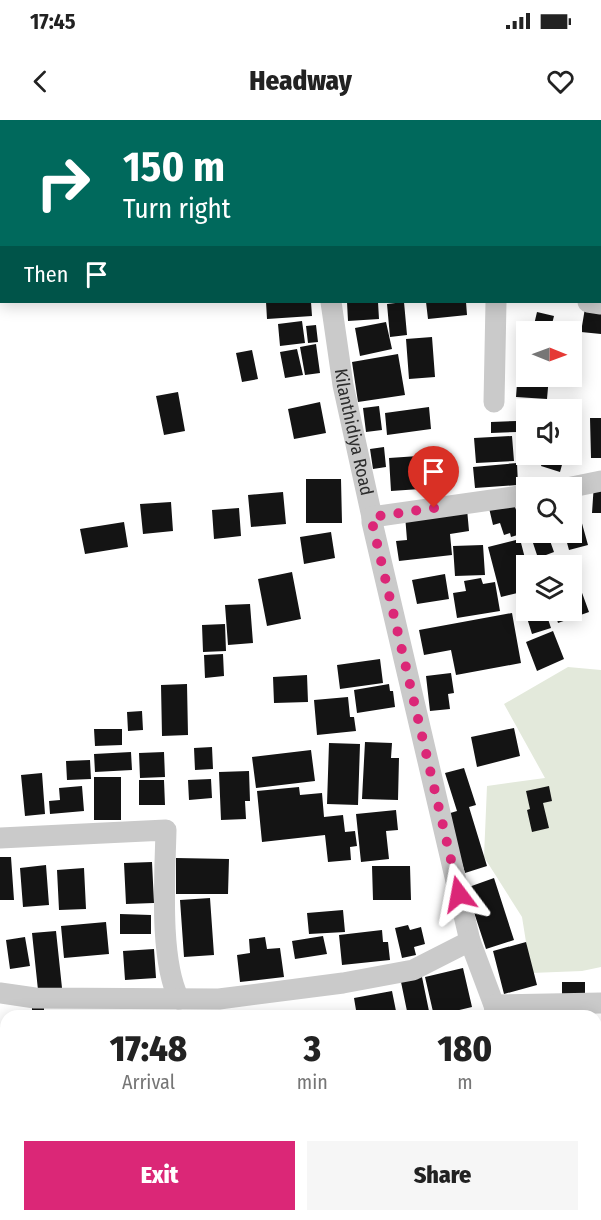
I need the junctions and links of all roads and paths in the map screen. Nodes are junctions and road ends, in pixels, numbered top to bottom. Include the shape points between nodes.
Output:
1 (331, 303) edge
2 (496, 303) edge
3 (494, 402) dead end
4 (601, 481) edge
5 (582, 485) edge
6 (516, 496) edge
7 (372, 517) junction
8 (0, 838) edge
9 (470, 941) junction
10 (0, 993) edge
11 (178, 999) junction
12 (601, 1003) edge
13 (219, 1007) edge
14 (495, 1010) edge

1 - 7 street, Kilanthidiya Road via 343,385
2 - 3 street
4 - 5 street
6 - 7 street
7 - 9 street, Kilanthidiya Road
8 - 11 street via 166,830 167,949
9 - 13 street via 413,970
9 - 14 street, Kilanthidiya Road
10 - 11 street via 35,998
11 - 13 street
12 - 14 street

